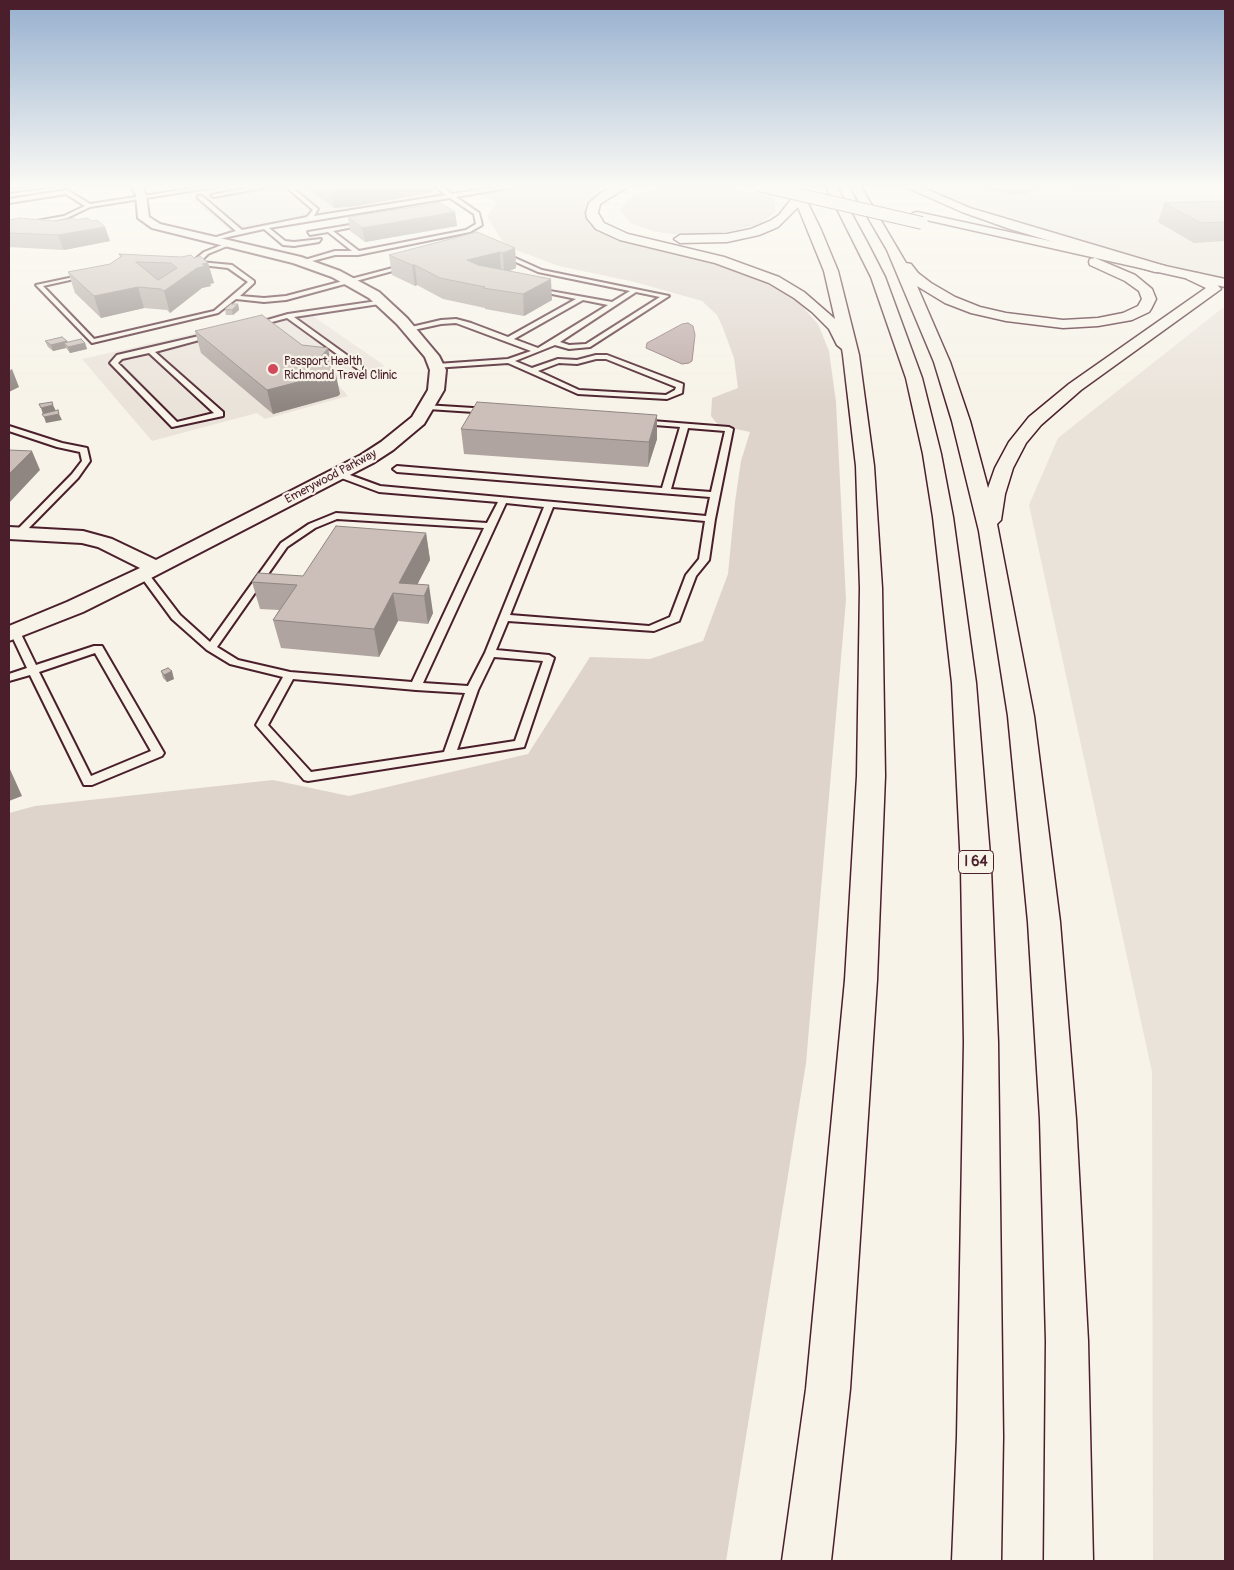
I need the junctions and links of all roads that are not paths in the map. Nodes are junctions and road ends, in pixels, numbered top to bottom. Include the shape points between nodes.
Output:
1 (201, 258) edge
2 (286, 258) edge
3 (315, 258) edge
4 (511, 258) edge
5 (712, 258) edge
6 (825, 258) edge
7 (869, 258) edge
8 (897, 258) edge
9 (899, 258) edge
10 (1080, 258) edge
11 (1112, 258) edge
12 (1126, 258) edge
13 (301, 262) junction
14 (1095, 262) junction
15 (178, 263) edge
16 (195, 263) junction
17 (416, 264) edge
18 (1160, 268) junction
19 (540, 271) junction
20 (95, 273) edge
21 (532, 275) edge
22 (351, 282) junction
23 (523, 286) edge
24 (1222, 288) edge
25 (635, 290) junction
26 (234, 297) junction
27 (582, 298) junction
28 (384, 302) junction
29 (613, 304) junction
30 (288, 316) junction
31 (242, 328) edge
32 (409, 329) junction
33 (224, 332) edge
34 (509, 340) junction
35 (554, 343) junction
36 (150, 351) junction
37 (538, 351) junction
38 (851, 355) junction
39 (510, 361) junction
40 (437, 366) junction
41 (359, 368) dead end
42 (532, 371) junction
43 (428, 407) junction
44 (497, 412) edge
45 (636, 422) edge
46 (685, 425) junction
47 (9, 428) edge
48 (397, 469) dead end
49 (339, 474) junction
50 (666, 491) junction
51 (715, 495) junction
52 (504, 501) junction
53 (549, 505) junction
54 (710, 519) junction
55 (490, 526) junction
56 (989, 531) junction
57 (14, 533) edge
58 (150, 571) junction
59 (504, 618) junction
60 (12, 633) edge
61 (211, 648) junction
62 (490, 653) junction
63 (33, 670) junction
64 (290, 675) junction
65 (9, 678) edge
66 (416, 686) junction
67 (472, 690) junction
68 (449, 755) junction
69 (807, 1561) edge
70 (977, 1561) edge
71 (1069, 1561) edge

1 - 16 lane
2 - 13 street
3 - 13 lane
4 - 19 lane
5 - 38 main road via 774,280 799,294 834,327
6 - 38 main road
7 - 70 main road, I 64 via 914,378 932,454 964,683 976,868 981,1042
8 - 56 main road via 942,362
9 - 14 main road via 926,286 963,305 998,316 1082,324 1119,319 1144,309 1149,299 1145,288
10 - 14 main road
11 - 18 main road
12 - 18 main road
13 - 22 street
14 - 24 main road
15 - 16 lane
16 - 26 lane via 230,266 252,282
17 - 22 lane
18 - 24 main road
19 - 21 lane
19 - 25 lane
20 - 26 lane via 39,285 92,340 216,312
22 - 26 lane via 286,298
22 - 28 street
23 - 27 lane
24 - 56 main road via 1075,386 1035,421 1018,442 1004,468 995,494
25 - 29 lane
25 - 35 lane via 666,296 588,346 569,347
27 - 29 lane
27 - 34 lane
28 - 30 lane
28 - 32 street
29 - 35 lane
30 - 31 lane
30 - 41 lane
32 - 34 lane via 456,321
32 - 40 street
33 - 36 lane
34 - 37 lane
35 - 37 lane
36 - 36 lane via 164,363 220,414 175,425 114,363 120,357
37 - 39 lane
38 - 69 main road via 865,466 871,579 871,776 860,1000 828,1389
39 - 40 lane
39 - 42 lane
40 - 43 street, Emerywood Parkway via 436,390
42 - 42 lane via 578,392 667,397 679,391 680,386 607,357 577,362 558,361
43 - 44 lane
43 - 49 street, Emerywood Parkway via 418,420 387,446
45 - 46 lane
46 - 50 lane
46 - 51 lane via 729,429
47 - 57 lane via 84,450 86,461 75,476
48 - 50 lane
49 - 52 lane via 380,489
49 - 58 street, Emerywood Parkway
50 - 51 lane
51 - 54 lane
52 - 53 lane
52 - 55 lane
53 - 54 lane
53 - 59 lane
54 - 59 lane via 704,560 691,575 675,619 650,629
55 - 61 lane via 336,516 312,526 284,545
55 - 66 lane
56 - 71 main road via 1021,716 1044,922 1058,1120 1067,1341
57 - 58 street via 83,537 105,543
58 - 60 street, Emerywood Parkway
58 - 61 lane via 176,617
59 - 62 lane
60 - 63 lane
61 - 64 lane via 234,662
62 - 67 lane
62 - 68 lane via 549,658 520,744
63 - 63 lane via 88,782 158,753 98,648
63 - 65 lane
64 - 66 lane
64 - 68 lane via 262,725 308,777
66 - 67 lane
67 - 68 lane

